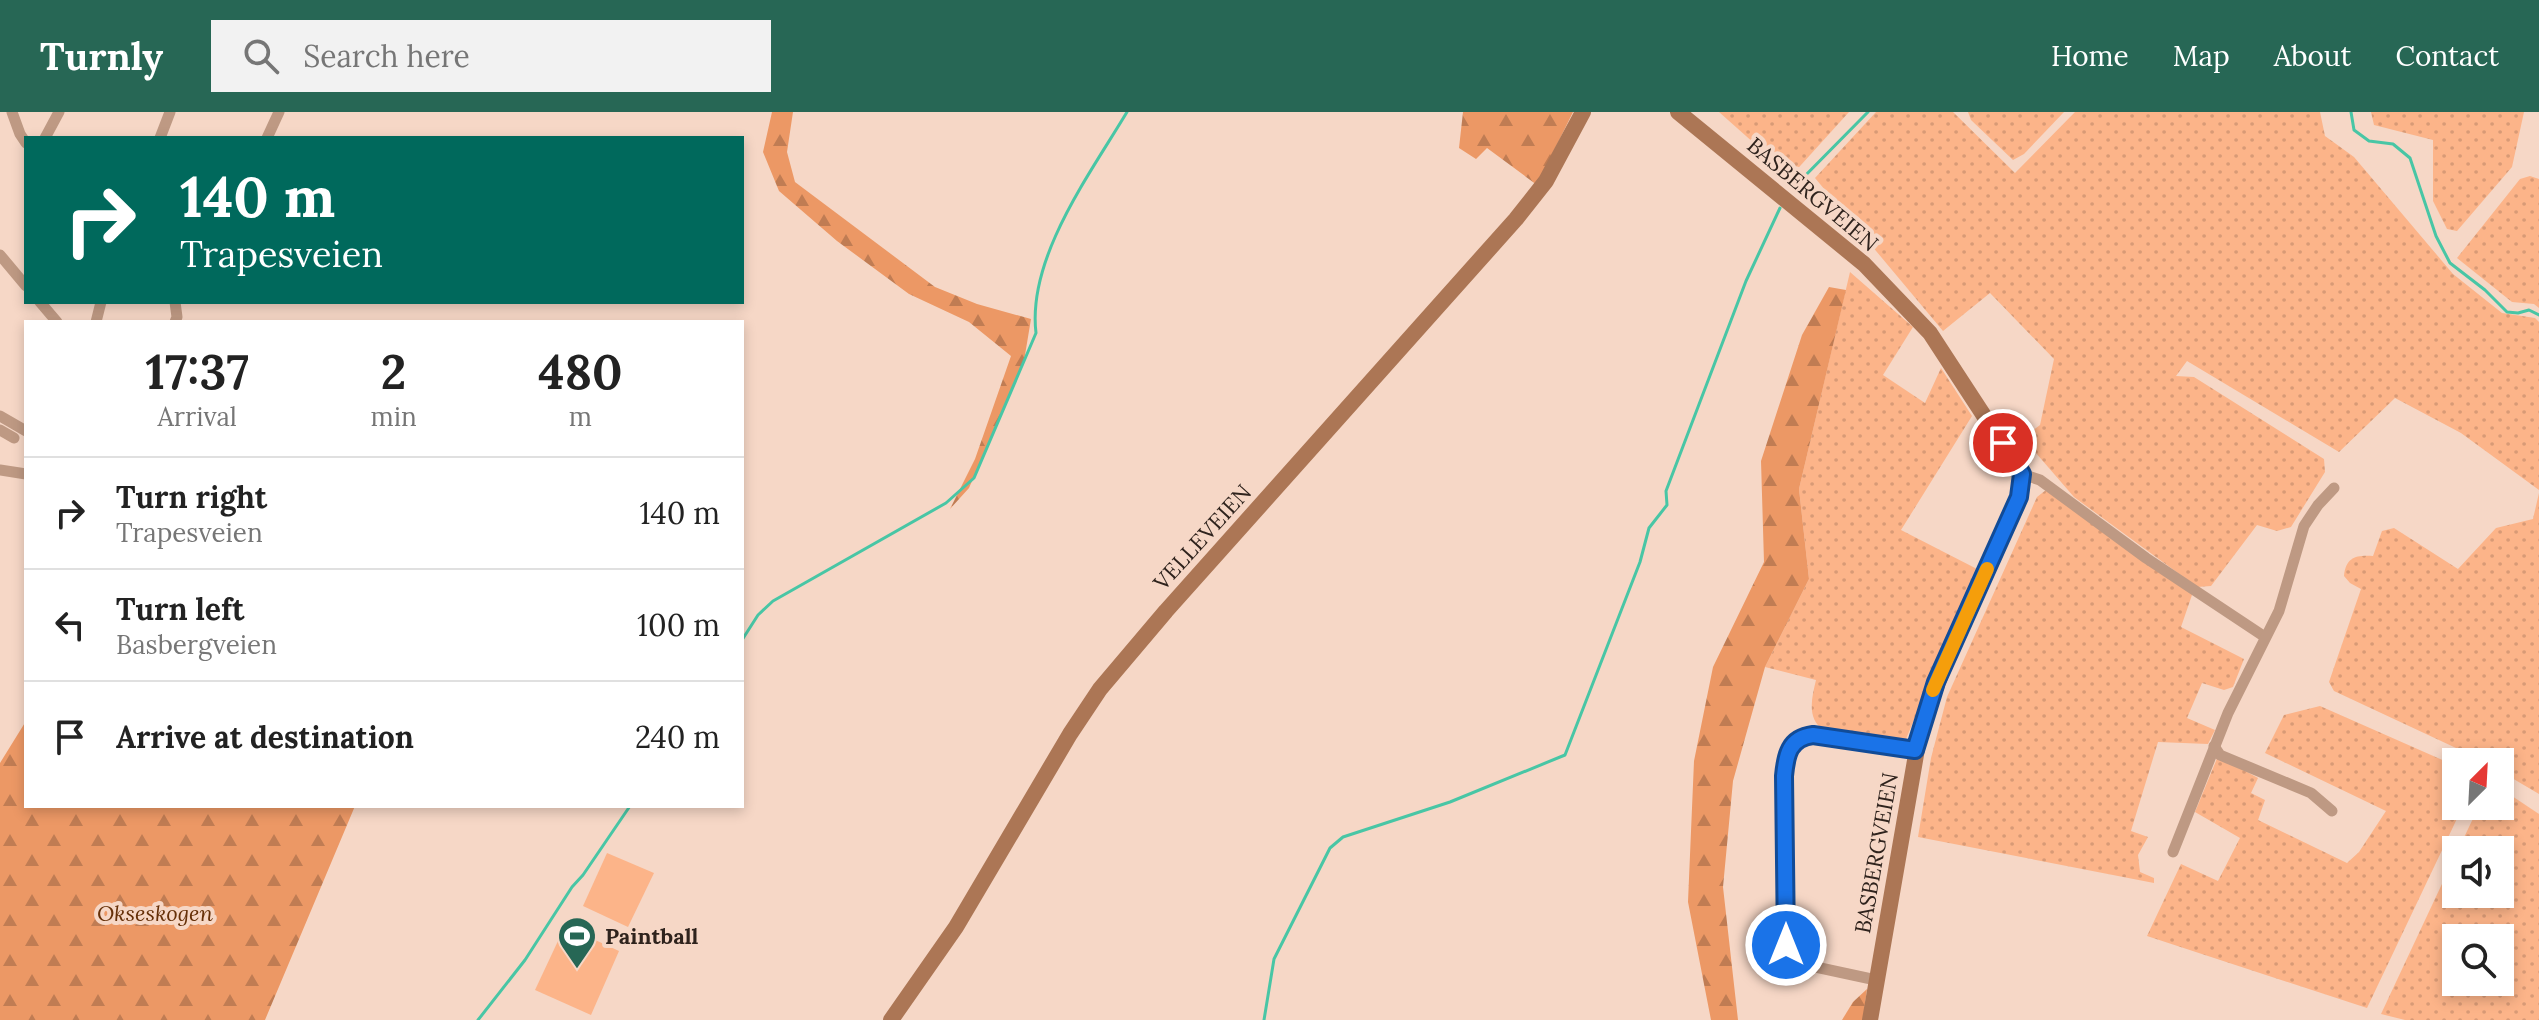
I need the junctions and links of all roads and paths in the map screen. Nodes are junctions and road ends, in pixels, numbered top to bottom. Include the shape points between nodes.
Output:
1 (12, 112) edge
2 (59, 112) edge
3 (170, 112) edge
4 (279, 112) edge
5 (1583, 112) edge
6 (1678, 112) edge
7 (46, 136) edge
8 (161, 136) edge
9 (268, 136) edge
10 (24, 140) edge
11 (0, 255) edge
12 (24, 284) edge
13 (42, 304) edge
14 (55, 320) edge
15 (0, 416) edge
16 (0, 430) edge
17 (24, 430) edge
18 (14, 438) dead end
19 (0, 470) edge
20 (24, 474) edge
21 (2022, 474) junction
22 (2334, 488) dead end
23 (2265, 637) junction
24 (2214, 746) junction
25 (1915, 750) junction
26 (2332, 811) dead end
27 (2173, 852) dead end
28 (1876, 980) junction
29 (891, 1020) edge
30 (1870, 1020) edge

1 - 10 street
2 - 7 street
3 - 8 street
4 - 9 street
5 - 29 main road, VELLEVEIEN via 1546,181 1516,219 1100,689 956,927
6 - 21 main road, BASBERGVEIEN via 1864,264 1913,312
11 - 12 street
13 - 14 street
15 - 17 street
16 - 18 street
19 - 20 street
21 - 23 street, BASBERGVEIEN via 2040,480
21 - 25 main road, BASBERGVEIEN via 2016,505 1936,682
22 - 23 street via 2304,526 2279,611
23 - 24 street
24 - 26 street via 2220,755 2311,793
24 - 27 street
25 - 28 main road, BASBERGVEIEN
25 - 28 street via 1813,735 1795,741 1786,758 1787,954 1797,963
28 - 30 main road, BASBERGVEIEN

